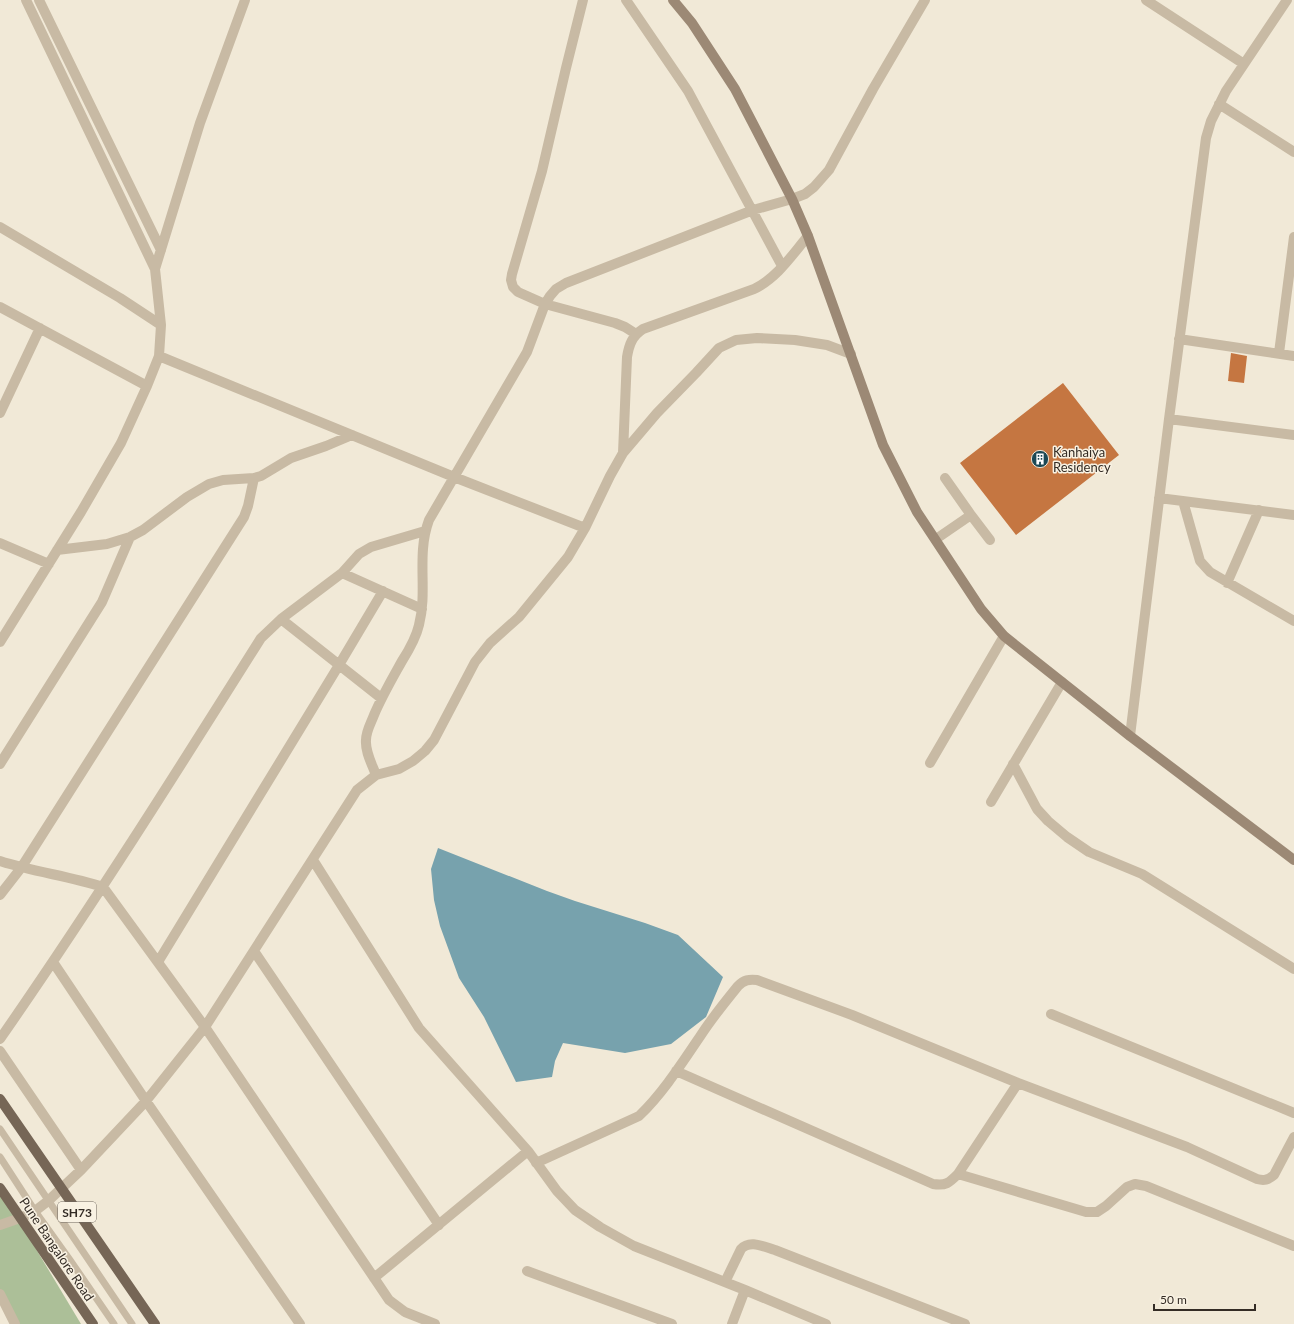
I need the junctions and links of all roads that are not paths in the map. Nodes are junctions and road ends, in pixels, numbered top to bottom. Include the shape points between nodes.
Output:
1 (26, 0) edge
2 (40, 0) edge
3 (245, 0) edge
4 (584, 0) edge
5 (626, 0) edge
6 (673, 0) edge
7 (924, 0) edge
8 (1146, 0) edge
9 (1287, 0) edge
10 (56, 37) junction
11 (46, 42) junction
12 (1244, 64) junction
13 (1219, 104) junction
14 (1294, 152) edge
15 (792, 200) junction
16 (753, 210) junction
17 (0, 227) edge
18 (808, 236) junction
19 (1294, 237) edge
20 (161, 250) junction
21 (782, 266) junction
22 (155, 269) junction
23 (545, 304) junction
24 (0, 307) edge
25 (161, 325) junction
26 (40, 328) junction
27 (636, 334) junction
28 (1179, 339) junction
29 (1279, 353) junction
30 (851, 354) junction
31 (159, 356) junction
32 (1294, 356) edge
33 (147, 386) junction
34 (0, 413) edge
35 (1169, 419) junction
36 (352, 435) junction
37 (1294, 435) edge
38 (623, 453) junction
39 (454, 477) junction
40 (254, 478) junction
41 (945, 478) dead end
42 (1159, 498) junction
43 (1183, 501) junction
44 (1259, 510) junction
45 (971, 515) junction
46 (1294, 515) edge
47 (585, 528) junction
48 (425, 530) junction
49 (130, 537) junction
50 (936, 539) junction
51 (990, 540) dead end
52 (0, 543) edge
53 (57, 550) junction
54 (49, 564) junction
55 (342, 572) junction
56 (1227, 582) junction
57 (383, 591) junction
58 (422, 609) junction
59 (281, 619) junction
60 (1294, 621) edge
61 (1004, 636) junction
62 (0, 642) edge
63 (339, 665) junction
64 (1062, 682) junction
65 (382, 698) junction
66 (1130, 736) junction
67 (930, 762) dead end
68 (0, 764) edge
69 (1013, 764) junction
70 (376, 775) junction
71 (991, 802) dead end
72 (313, 860) junction
73 (1294, 860) edge
74 (0, 861) edge
75 (21, 868) junction
76 (103, 887) junction
77 (0, 895) edge
78 (254, 951) junction
79 (54, 962) junction
80 (158, 962) junction
81 (1294, 969) edge
82 (1051, 1014) dead end
83 (205, 1027) junction
84 (0, 1039) edge
85 (0, 1051) edge
86 (676, 1071) junction
87 (1018, 1084) junction
88 (0, 1099) edge
89 (146, 1101) junction
90 (1294, 1113) edge
91 (0, 1129) edge
92 (1294, 1136) edge
93 (528, 1151) junction
94 (0, 1157) edge
95 (536, 1163) junction
96 (82, 1170) junction
97 (958, 1174) junction
98 (0, 1188) edge
99 (62, 1189) junction
100 (48, 1201) junction
101 (35, 1211) junction
102 (20, 1218) junction
103 (0, 1224) edge
104 (439, 1225) junction
105 (1294, 1246) edge
106 (527, 1271) dead end
107 (374, 1278) junction
108 (725, 1282) junction
109 (745, 1290) junction
110 (0, 1294) edge
111 (16, 1324) edge
112 (93, 1324) edge
113 (114, 1324) edge
114 (132, 1324) edge
115 (155, 1324) edge
116 (300, 1324) edge
117 (435, 1324) edge
118 (672, 1324) edge
119 (732, 1324) edge
120 (826, 1324) edge
121 (966, 1324) edge

1 - 11 street
2 - 10 street
3 - 20 street via 200,123
4 - 23 street via 542,171 512,274 513,287 518,292
5 - 16 street via 688,91
6 - 15 street via 692,23 735,90
7 - 15 street via 829,170 814,187
8 - 12 street
9 - 12 street
10 - 11 street
10 - 20 street
11 - 22 street
12 - 13 street
13 - 14 street
13 - 28 street via 1206,138
15 - 16 street
15 - 18 street
16 - 21 street
16 - 23 street via 566,283 556,289
17 - 25 street
18 - 21 street
18 - 30 street
19 - 29 street
20 - 22 street
21 - 27 street via 765,284 643,329
22 - 25 street
23 - 27 street via 615,323
23 - 39 street via 527,352
24 - 26 street
25 - 31 street
26 - 33 street
26 - 34 street
27 - 38 street via 629,346 627,357
28 - 29 street
28 - 35 street
29 - 32 street
30 - 38 street via 827,345 795,340 736,340 719,348
30 - 50 street via 883,445 917,512
31 - 33 street
31 - 36 street
33 - 53 street via 122,443
35 - 37 street
35 - 42 street
36 - 39 street
36 - 40 street via 291,458
38 - 47 street
39 - 47 street
39 - 48 street
40 - 49 street via 223,480 209,484
40 - 75 street via 244,517
41 - 45 street
42 - 43 street
42 - 66 street
43 - 44 street
43 - 56 street via 1200,560 1210,572
44 - 46 street
44 - 56 street
45 - 50 street
45 - 51 street
47 - 70 street via 568,556 519,617 490,643 475,662 434,740 425,751 399,769
48 - 55 street via 359,554
48 - 58 street
49 - 53 street via 107,544
49 - 68 street via 102,602
50 - 61 street via 981,609
52 - 54 street
53 - 54 street
54 - 62 street
55 - 57 street
55 - 59 street
56 - 60 street
57 - 58 street
57 - 63 street
58 - 65 street via 413,642
59 - 63 street
59 - 76 street via 261,638
61 - 64 street
61 - 67 street
63 - 65 street
63 - 80 street
64 - 66 street
64 - 69 street
65 - 70 street via 367,730 366,740 366,750
66 - 73 street
69 - 71 street
69 - 81 street via 1037,809 1067,837 1089,852 1142,874
70 - 72 street via 357,790
72 - 78 street
72 - 93 street via 419,1028
74 - 75 street
75 - 76 street
75 - 77 street
76 - 79 street
76 - 80 street
78 - 83 street
78 - 104 street
79 - 84 street
79 - 89 street
80 - 83 street
82 - 90 street
83 - 89 street
83 - 107 street
85 - 96 street
86 - 87 street via 738,986 749,979 852,1015
86 - 95 street via 639,1116
86 - 97 street via 933,1184 943,1185
87 - 92 street via 1187,1147 1257,1179 1269,1180 1274,1175
87 - 97 street
88 - 99 main road, SH73
89 - 96 street
89 - 116 street
91 - 100 lane
93 - 95 street
93 - 104 street
94 - 101 lane
95 - 108 street via 575,1210 600,1227 634,1246
96 - 99 street
97 - 105 street via 1086,1212 1097,1212 1128,1187 1135,1184 1146,1186
98 - 102 main road, Pune Bangalore Road
99 - 100 street
99 - 115 main road, SH73
100 - 101 street
100 - 114 lane
101 - 102 street
101 - 113 lane
102 - 103 street
102 - 112 main road, Pune Bangalore Road
104 - 107 street
106 - 118 street
107 - 117 street via 395,1306
108 - 109 street
108 - 121 street via 741,1248 754,1244
109 - 119 street
109 - 120 street
110 - 111 street

